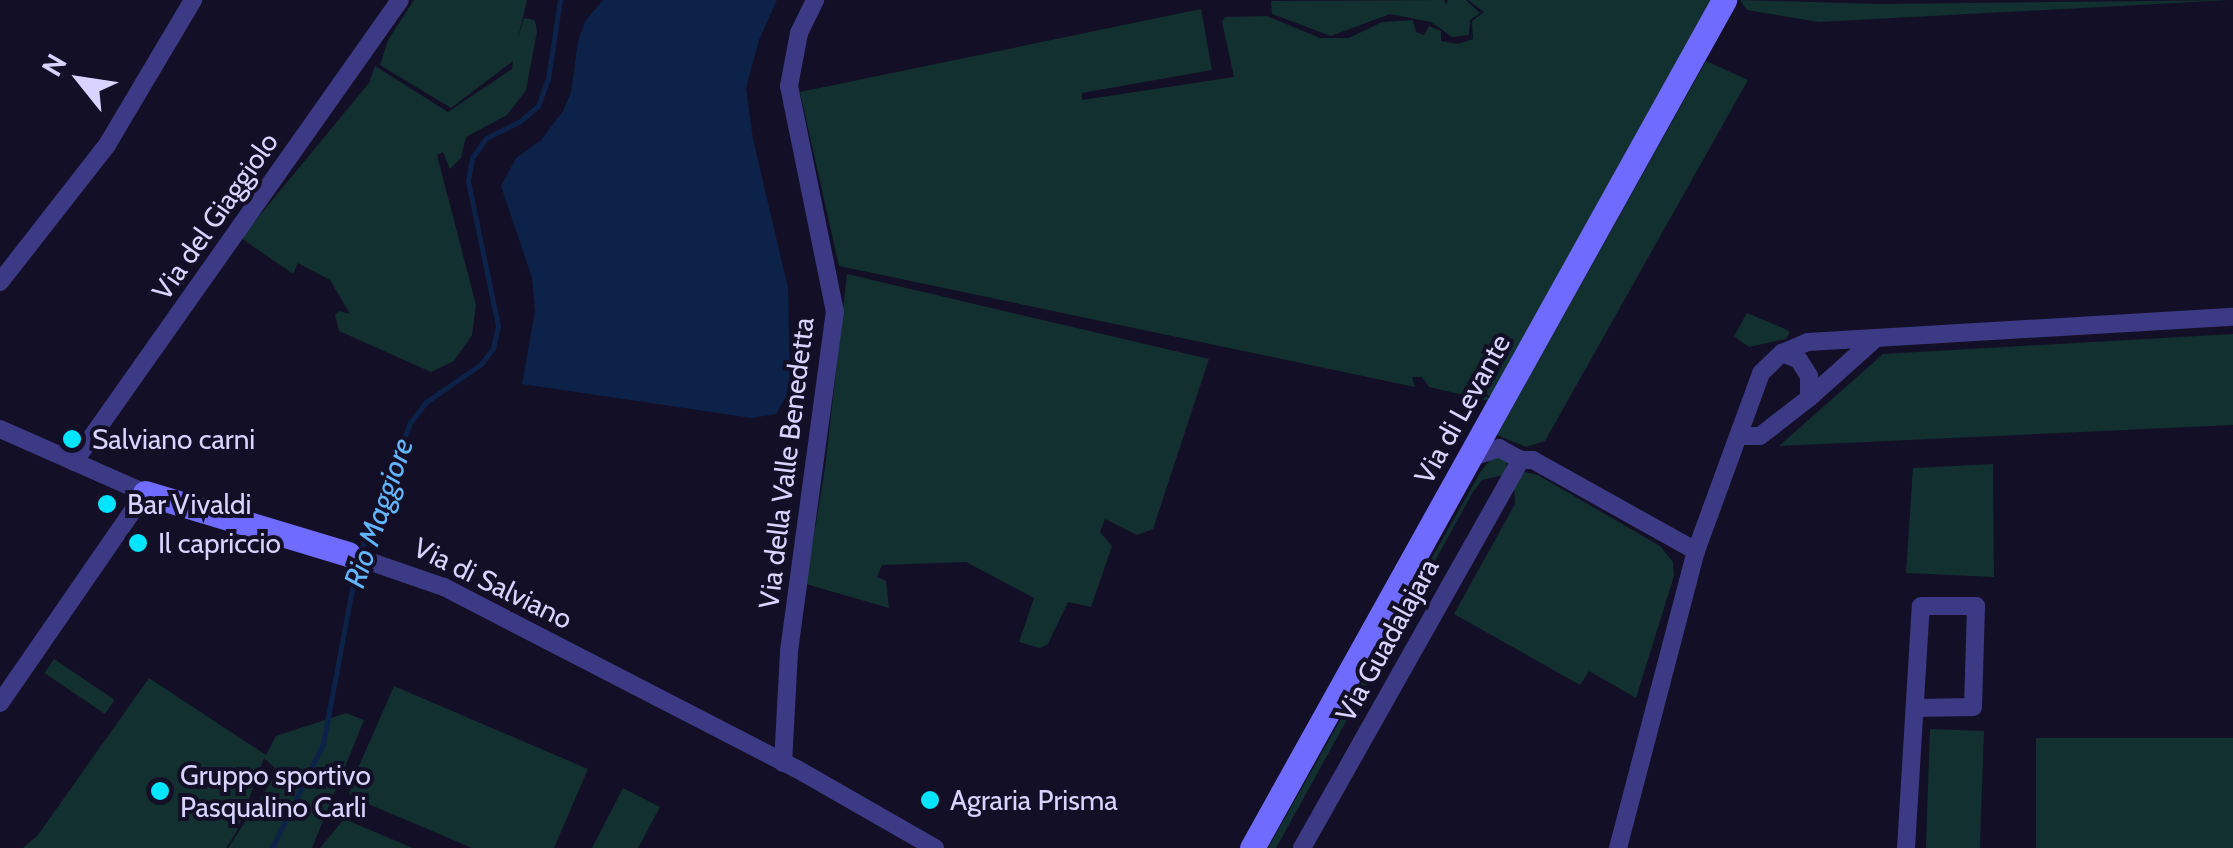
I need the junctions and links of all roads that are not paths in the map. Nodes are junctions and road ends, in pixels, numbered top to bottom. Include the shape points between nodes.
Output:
1 (192, 0) edge
2 (400, 0) edge
3 (815, 0) edge
4 (1724, 0) edge
5 (0, 282) edge
6 (2233, 316) edge
7 (1876, 338) junction
8 (1782, 353) junction
9 (1809, 398) junction
10 (0, 429) edge
11 (1739, 436) junction
12 (1469, 458) junction
13 (1521, 460) junction
14 (74, 462) junction
15 (145, 493) junction
16 (1696, 551) junction
17 (348, 554) joint
18 (0, 703) edge
19 (1915, 708) junction
20 (783, 763) junction
21 (935, 848) edge
22 (1252, 848) edge
23 (1302, 848) edge
24 (1618, 848) edge
25 (1906, 848) edge

1 - 5 street via 106,145
2 - 14 street, Via del Giaggiolo
3 - 20 street, Via della Valle Benedetta via 799,33 789,86 835,312 789,651
4 - 12 main road, Via di Levante
6 - 7 street
7 - 8 street via 1808,342
7 - 9 street
8 - 9 street via 1806,368
8 - 11 street via 1761,373
9 - 11 street via 1760,436
10 - 14 street, Via di Salviano
11 - 16 street
12 - 13 street via 1498,448
12 - 22 main road, Via di Levante
13 - 16 street via 1533,460
13 - 23 street, Via Guadalajara
14 - 15 street, Via di Salviano
15 - 17 main road, Via di Salviano
15 - 18 street
16 - 24 street
17 - 20 street, Via di Salviano via 444,588
19 - 19 street via 1921,606 1976,606 1973,707
19 - 25 street
20 - 21 street, Via di Salviano

